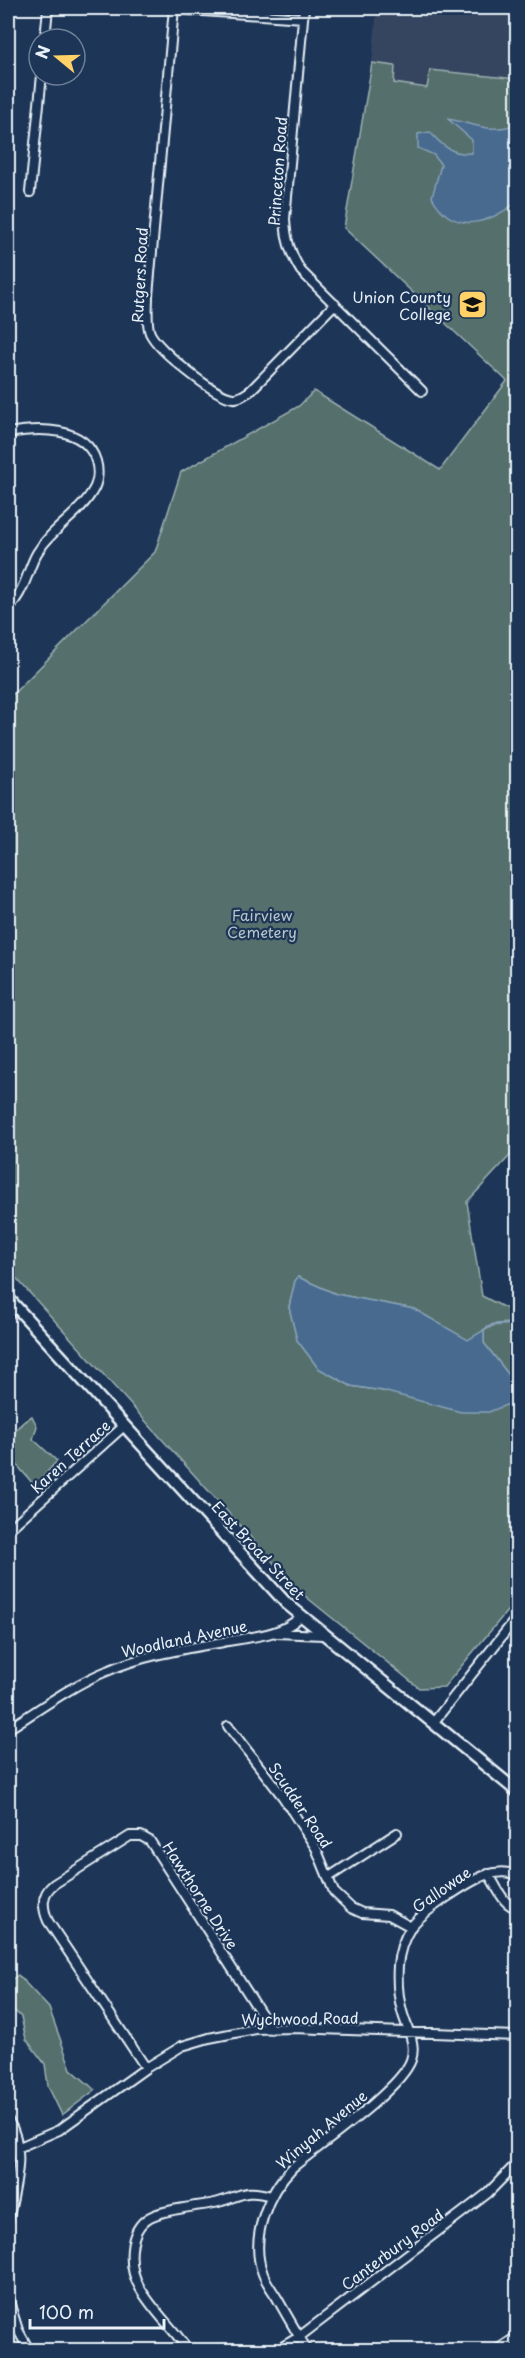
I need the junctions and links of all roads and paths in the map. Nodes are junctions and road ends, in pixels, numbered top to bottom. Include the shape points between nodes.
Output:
1 (48, 8) edge
2 (174, 8) edge
3 (304, 8) edge
4 (303, 18) junction
5 (46, 27) edge
6 (41, 87) edge
7 (30, 192) dead end
8 (335, 304) junction
9 (422, 391) dead end
10 (8, 433) edge
11 (8, 611) edge
12 (8, 1298) edge
13 (12, 1311) edge
14 (124, 1426) junction
15 (8, 1530) edge
16 (518, 1616) edge
17 (300, 1617) junction
18 (275, 1632) junction
19 (323, 1635) junction
20 (433, 1723) junction
21 (228, 1726) dead end
22 (8, 1729) edge
23 (518, 1792) edge
24 (397, 1833) dead end
25 (488, 1874) junction
26 (518, 1876) edge
27 (329, 1877) junction
28 (518, 1908) edge
29 (411, 1927) junction
30 (271, 2029) junction
31 (409, 2032) junction
32 (518, 2036) edge
33 (146, 2068) junction
34 (8, 2120) edge
35 (19, 2148) junction
36 (8, 2152) edge
37 (518, 2162) edge
38 (271, 2196) junction
39 (8, 2222) edge
40 (8, 2298) edge
41 (8, 2329) edge
42 (18, 2330) junction
43 (518, 2336) edge
44 (299, 2337) junction
45 (29, 2350) edge
46 (188, 2350) edge
47 (277, 2350) edge
48 (308, 2350) edge
49 (496, 2350) edge

1 - 5 street
2 - 4 street
2 - 8 street, Rutgers Road via 148,296 149,332 199,381 222,394 240,398
3 - 4 street, Princeton Road
4 - 8 street, Princeton Road via 286,240 301,271
6 - 7 street
8 - 9 street, Princeton Road
10 - 11 street via 44,430 76,437 94,455 98,471 91,495 37,553
12 - 13 street, East Broad Street
13 - 14 street, East Broad Street
14 - 15 street, Karen Terrace
14 - 17 street, East Broad Street
16 - 20 street
17 - 18 street, Woodland Avenue
17 - 19 street, East Broad Street
18 - 19 street, Woodland Avenue
18 - 22 street, Woodland Avenue via 131,1661 105,1671
19 - 20 street, East Broad Street
20 - 23 street, East Broad Street
21 - 27 street, Scudder Road via 283,1797 316,1848
24 - 27 street
25 - 26 street, Gallowae
25 - 28 street, Gallowae via 505,1901
25 - 29 street, Gallowae via 438,1903
27 - 29 street, Scudder Road via 334,1892 351,1908 389,1915
29 - 31 street, Gallowae via 402,1945 397,1986
30 - 31 street, Wychwood Road
30 - 33 street, Wychwood Road via 235,2032 182,2046
30 - 33 street, Hawthorne Drive via 150,1841 130,1836 47,1889 43,1903 48,1921
31 - 32 street, Wychwood Road
31 - 38 street, Winyah Avenue via 411,2060 392,2088 293,2167 279,2180
33 - 35 street, Wychwood Road via 59,2130
34 - 35 street
35 - 36 street, Wychwood Road
35 - 39 street
37 - 44 street, Canterbury Road via 488,2193
38 - 44 street, Winyah Avenue via 261,2228 260,2258 263,2273
38 - 46 street via 245,2192 221,2201 167,2211 151,2216 137,2230 133,2273 139,2287
40 - 42 street
41 - 42 street
42 - 45 street
43 - 49 street
44 - 47 street, Canterbury Road
44 - 48 street, Winyah Avenue

